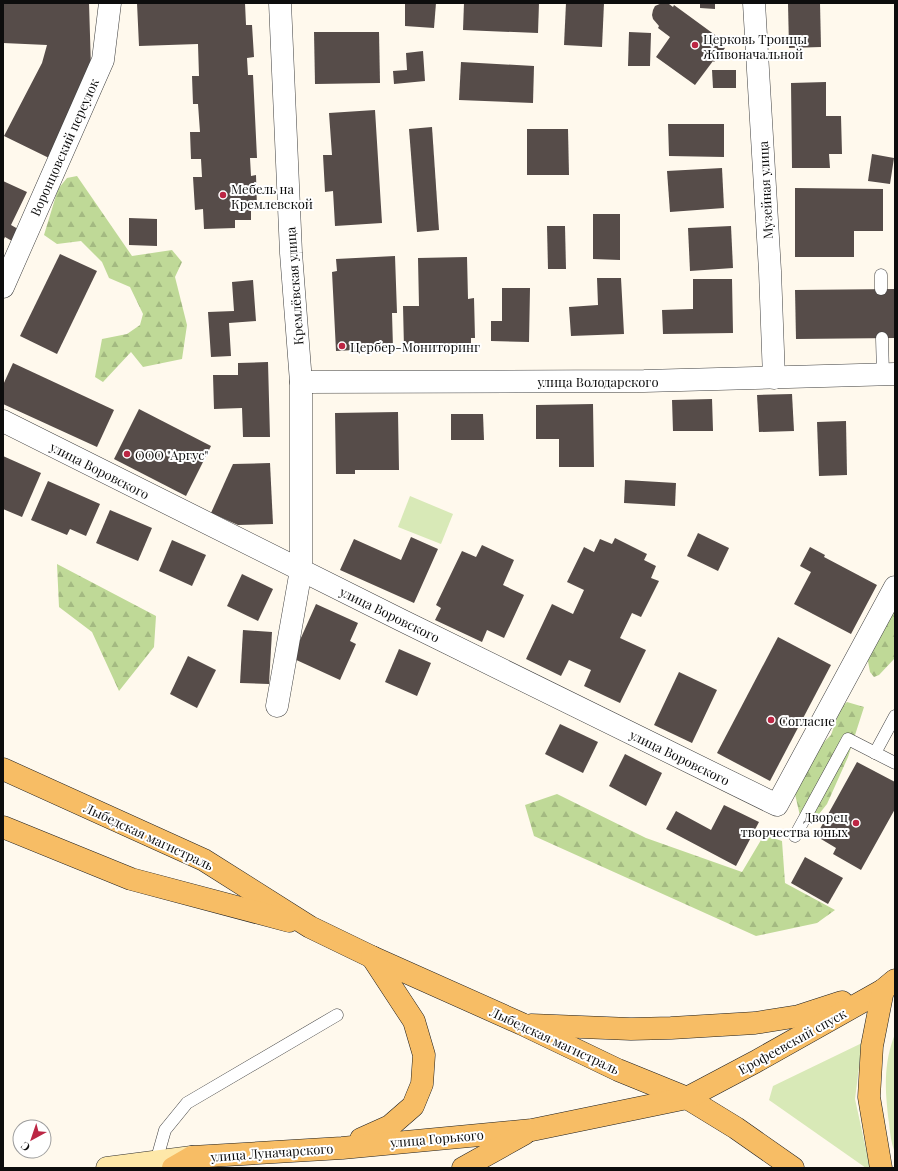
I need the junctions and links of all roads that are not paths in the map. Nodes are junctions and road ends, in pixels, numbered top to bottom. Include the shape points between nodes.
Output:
1 (110, 3) edge
2 (280, 3) edge
3 (754, 3) edge
4 (881, 275) dead end
5 (3, 287) edge
6 (881, 289) dead end
7 (882, 338) dead end
8 (889, 374) edge
9 (774, 378) junction
10 (301, 382) junction
11 (3, 421) edge
12 (301, 570) junction
13 (895, 587) edge
14 (277, 706) dead end
15 (895, 716) edge
16 (875, 753) junction
17 (895, 763) edge
18 (3, 769) edge
19 (3, 827) edge
20 (795, 836) dead end
21 (310, 927) junction
22 (372, 957) junction
23 (889, 985) edge
24 (337, 1015) dead end
25 (522, 1024) junction
26 (687, 1098) junction
27 (532, 1130) junction
28 (342, 1148) junction
29 (165, 1165) edge
30 (107, 1168) edge
31 (462, 1168) edge
32 (793, 1168) edge
33 (881, 1168) edge

1 - 5 street, Воронцовский переулок via 103,60
2 - 10 street, Кремлёвская улица via 291,254
3 - 9 street, Музейная улица
4 - 6 lane
7 - 8 lane
8 - 9 street, улица Володарского
9 - 10 street, улица Володарского via 644,382
10 - 12 street, Кремлёвская улица
11 - 12 street, улица Воровского
12 - 13 street, улица Воровского via 777,805
12 - 14 street, Кремлёвская улица
15 - 16 lane
16 - 17 lane
16 - 20 lane via 848,739
18 - 21 main road, Лыбедская магистраль via 204,860
19 - 21 main road, Лыбедская магистраль via 131,879
21 - 22 main road, Лыбедская магистраль
22 - 25 main road, Лыбедская магистраль
22 - 28 main road via 414,1022 424,1054 422,1084 413,1106 390,1126
23 - 25 main road via 799,1016 755,1023 631,1029
23 - 26 main road, Ерофеевский спуск
23 - 33 main road via 872,1046 869,1097
24 - 29 lane via 187,1104 165,1130
25 - 26 main road, Лыбедская магистраль via 618,1070
26 - 27 main road, улица Горького
26 - 32 main road, Лыбедская магистраль
27 - 28 main road, улица Горького
27 - 31 main road, улица Горького
28 - 29 main road, улица Луначарского via 192,1157
29 - 30 main road

